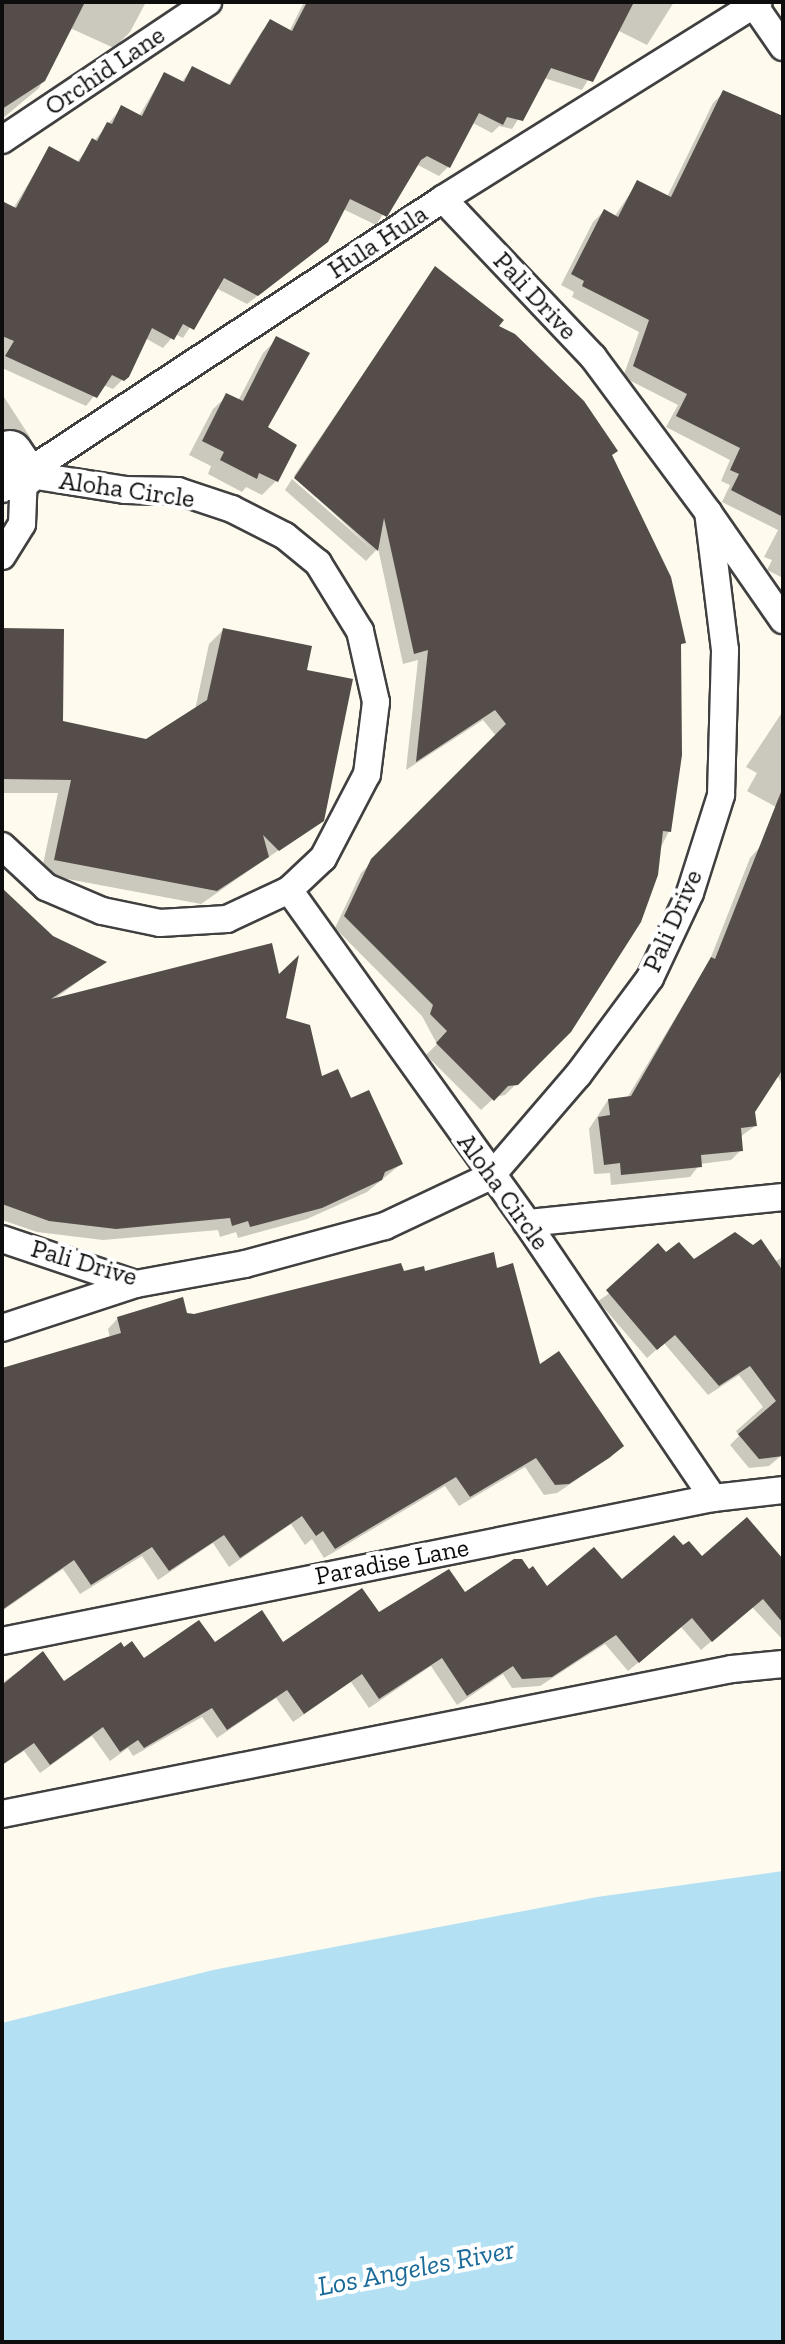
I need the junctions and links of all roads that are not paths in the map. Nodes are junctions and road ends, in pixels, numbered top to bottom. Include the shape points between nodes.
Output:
1 (208, 2) edge
2 (756, 3) edge
3 (783, 47) edge
4 (2, 140) edge
5 (443, 199) junction
6 (12, 472) edge
7 (708, 512) junction
8 (2, 556) edge
9 (783, 620) edge
10 (2, 846) edge
11 (289, 890) junction
12 (491, 1176) junction
13 (783, 1197) edge
14 (527, 1223) junction
15 (2, 1239) edge
16 (136, 1284) junction
17 (2, 1328) edge
18 (783, 1490) edge
19 (713, 1498) junction
20 (2, 1641) edge
21 (783, 1664) edge
22 (2, 1814) edge

1 - 4 lane, Orchid Lane
2 - 3 lane
2 - 5 lane, Hula Hula
5 - 6 lane, Hula Hula
5 - 7 lane, Pali Drive via 593,357
6 - 8 lane, Aloha Circle via 22,524
6 - 11 lane, Aloha Circle via 125,490 178,491 232,509 285,536 318,563 360,631 376,702 367,774 323,858
7 - 9 lane
7 - 12 lane, Pali Drive via 725,650 721,795 690,893 650,978 578,1075
10 - 11 lane, Aloha Circle via 46,887 102,911 160,923 227,919
11 - 12 lane, Aloha Circle
12 - 14 lane, Aloha Circle
12 - 16 lane, Pali Drive via 385,1226 245,1264
13 - 14 lane
14 - 19 lane, Aloha Circle
15 - 16 lane, Pali Drive
16 - 17 lane
18 - 19 lane, Paradise Lane
19 - 20 lane, Paradise Lane
21 - 22 lane via 732,1669

